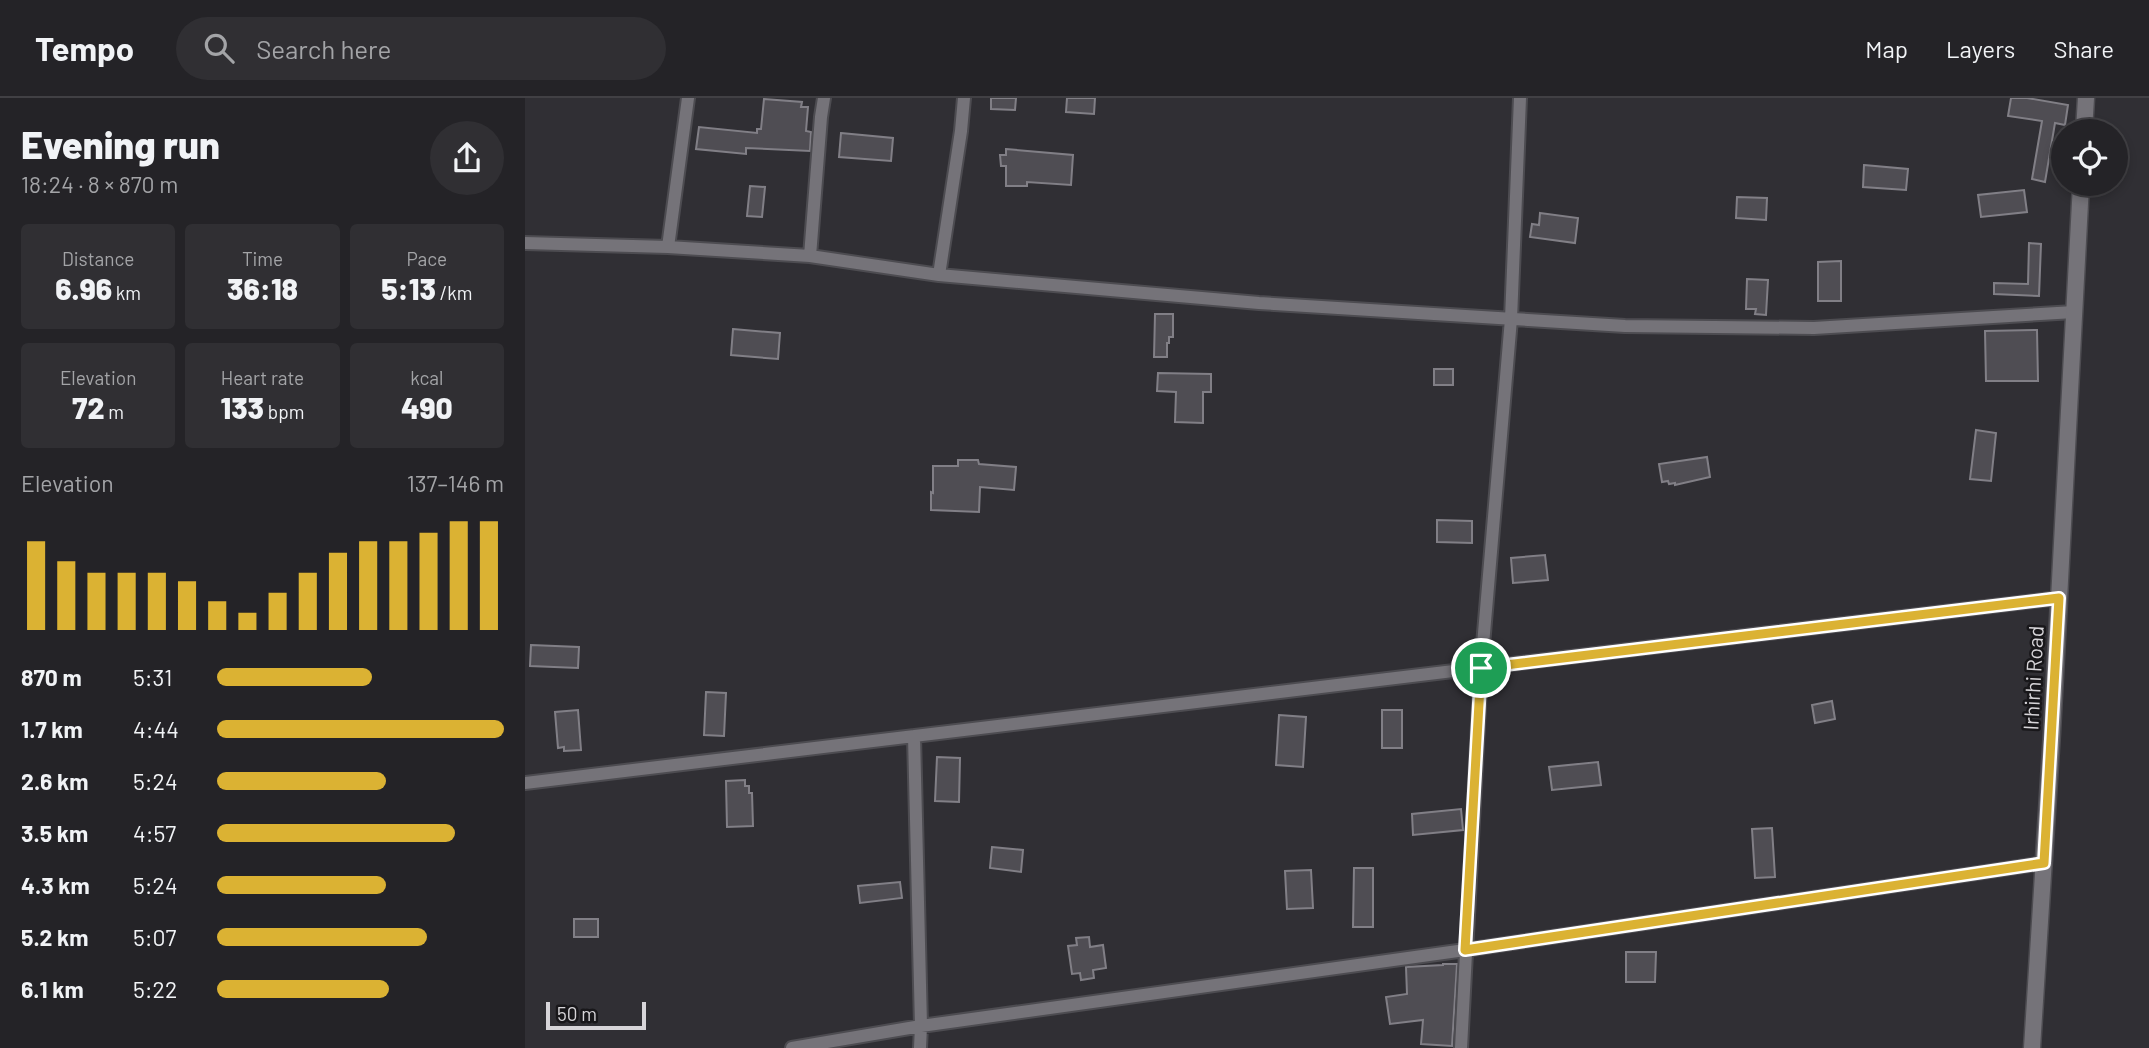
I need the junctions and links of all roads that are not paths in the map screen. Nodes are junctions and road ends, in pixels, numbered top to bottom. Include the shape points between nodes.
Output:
1 (688, 98) edge
2 (824, 98) edge
3 (964, 98) edge
4 (1520, 98) edge
5 (2086, 98) edge
6 (2085, 119) edge
7 (2080, 196) edge
8 (525, 243) edge
9 (668, 247) junction
10 (810, 256) junction
11 (939, 275) junction
12 (2074, 312) junction
13 (1511, 319) junction
14 (2059, 598) junction
15 (1481, 668) junction
16 (914, 736) junction
17 (525, 783) edge
18 (2044, 863) junction
19 (1465, 950) junction
20 (921, 1026) junction
21 (792, 1048) edge
22 (920, 1048) edge
23 (1461, 1048) edge
24 (2032, 1048) edge

1 - 9 street
2 - 10 street
3 - 11 street
4 - 13 street
5 - 6 street
7 - 12 street, Irhirhi Road
8 - 9 street
9 - 10 street
10 - 11 street
11 - 13 street
12 - 13 street via 1814,328 1625,326
12 - 14 street, Irhirhi Road
13 - 15 street
14 - 15 street
14 - 18 street, Irhirhi Road
15 - 16 street
15 - 19 street
16 - 17 street
16 - 20 street
18 - 19 street
18 - 24 street, Irhirhi Road
19 - 20 street
19 - 23 street
20 - 21 street
20 - 22 street

